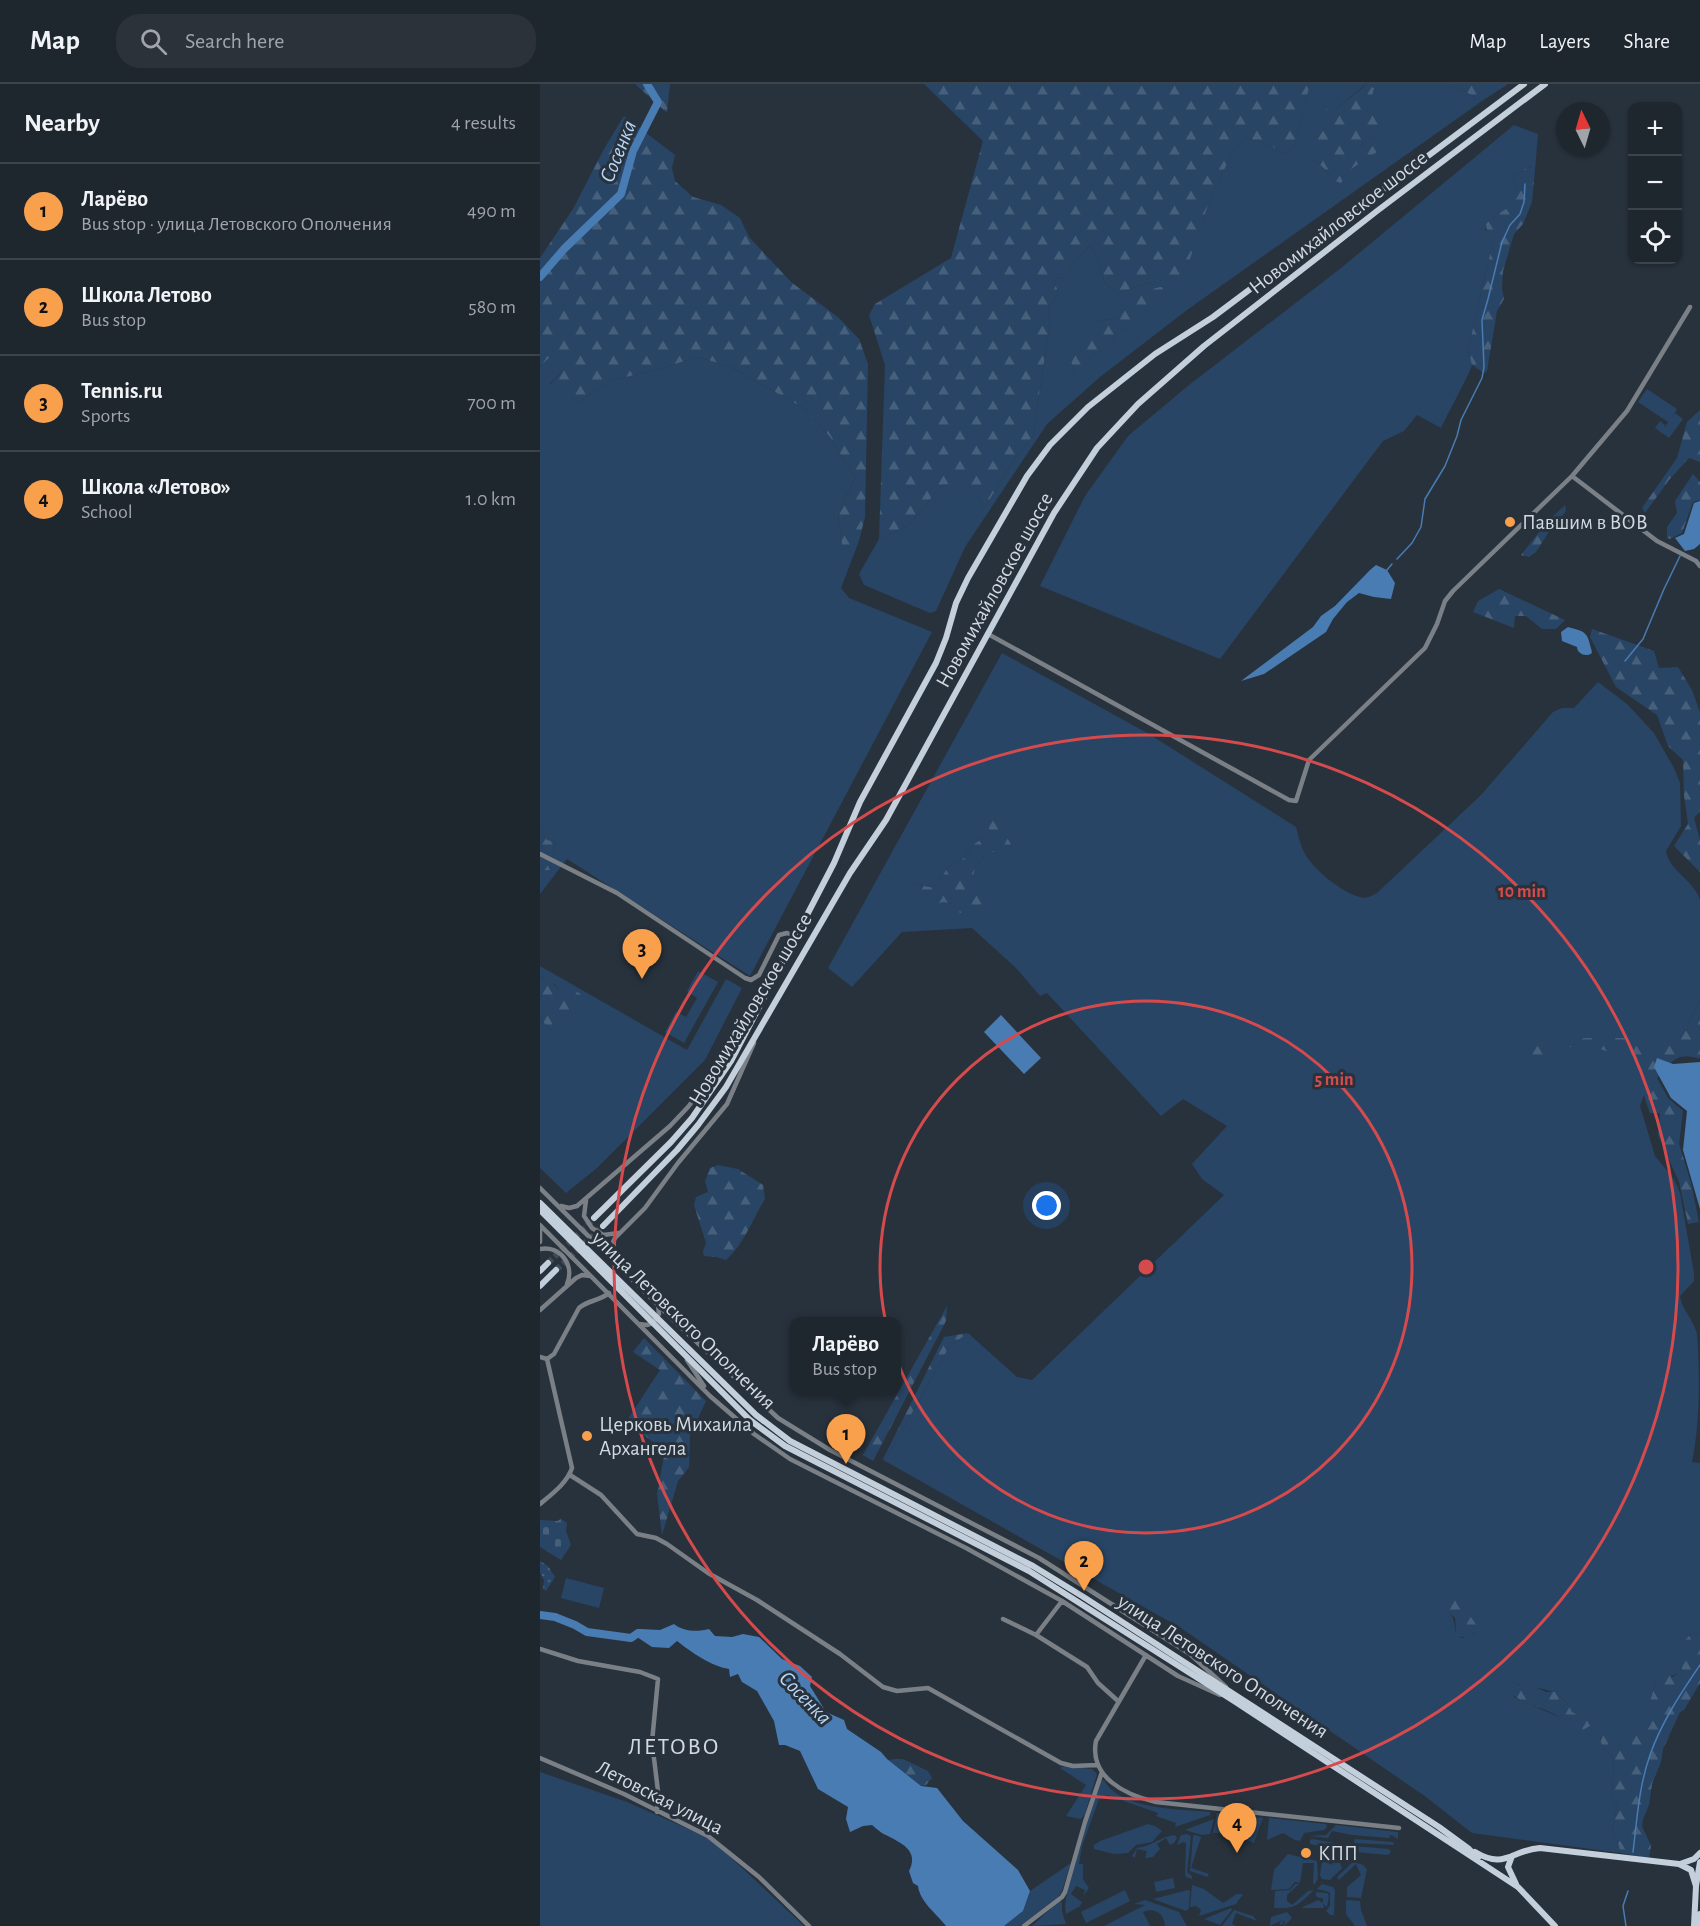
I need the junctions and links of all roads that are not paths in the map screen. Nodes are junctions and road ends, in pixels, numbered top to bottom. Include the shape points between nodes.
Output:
1 (1524, 84) edge
2 (1545, 84) edge
3 (1690, 307) dead end
4 (1572, 476) junction
5 (1700, 566) edge
6 (988, 634) junction
7 (540, 854) edge
8 (796, 937) junction
9 (748, 1028) junction
10 (758, 1035) junction
11 (540, 1188) edge
12 (589, 1195) junction
13 (540, 1203) edge
14 (555, 1203) junction
15 (540, 1210) edge
16 (594, 1218) tunnel mouth
17 (540, 1225) edge
18 (603, 1226) tunnel mouth
19 (540, 1231) edge
20 (621, 1232) junction
21 (540, 1242) edge
22 (540, 1249) edge
23 (614, 1260) junction
24 (548, 1263) tunnel mouth
25 (556, 1270) tunnel mouth
26 (540, 1271) edge
27 (592, 1277) junction
28 (540, 1286) edge
29 (566, 1286) junction
30 (609, 1293) junction
31 (658, 1305) junction
32 (540, 1310) edge
33 (655, 1321) junction
34 (639, 1324) junction
35 (681, 1350) junction
36 (540, 1357) edge
37 (547, 1359) junction
38 (710, 1395) junction
39 (570, 1475) junction
40 (540, 1504) edge
41 (1062, 1601) junction
42 (1003, 1619) dead end
43 (1036, 1635) junction
44 (540, 1649) edge
45 (1190, 1654) junction
46 (1146, 1655) junction
47 (1189, 1668) junction
48 (1178, 1676) junction
49 (1228, 1689) junction
50 (1118, 1701) junction
51 (1234, 1701) junction
52 (540, 1758) edge
53 (1097, 1766) junction
54 (1102, 1772) junction
55 (657, 1812) junction
56 (1399, 1828) dead end
57 (1469, 1849) junction
58 (1700, 1852) edge
59 (1513, 1856) junction
60 (1700, 1862) edge
61 (1679, 1864) junction
62 (1484, 1866) junction
63 (1696, 1886) junction
64 (1518, 1887) junction
65 (1698, 1914) edge
66 (809, 1926) edge
67 (1024, 1926) edge
68 (1555, 1926) edge
69 (1694, 1926) edge
70 (1699, 1926) edge

1 - 8 main road, Новомихайловское шоссе via 1213,317 1155,354 1088,407 1050,445 1021,485 968,578 936,663 860,802
2 - 6 main road, Новомихайловское шоссе via 1204,346 1138,404 1075,478
3 - 4 street via 1627,411
4 - 5 street via 1657,540
4 - 6 street via 1453,591 1425,648 1309,760 1296,801
6 - 10 main road, Новомихайловское шоссе via 886,820 850,873
7 - 8 street via 617,893 751,980 759,975 779,935
8 - 9 main road, Новомихайловское шоссе
9 - 12 street via 670,1126
9 - 16 main road, Новомихайловское шоссе via 718,1082 692,1118
10 - 18 main road, Новомихайловское шоссе via 698,1125
10 - 20 street via 727,1104 645,1208
11 - 14 street
12 - 14 street via 573,1207
12 - 20 street via 583,1210 592,1228 603,1235
13 - 33 main road, улица Летовского Ополчения
14 - 23 street
15 - 33 main road, улица Летовского Ополчения
17 - 27 street
19 - 21 street
20 - 23 street via 611,1246
22 - 29 street via 551,1249 566,1260 570,1273
23 - 31 street
24 - 26 main road
25 - 28 main road
27 - 29 street via 578,1276
27 - 30 street
29 - 32 street
30 - 34 street
30 - 37 street via 579,1308 560,1345
31 - 33 street
31 - 45 street via 778,1418 830,1450 1040,1558
33 - 34 street
33 - 35 main road, улица Летовского Ополчения
33 - 47 main road, улица Летовского Ополчения via 756,1415 790,1441 1033,1566 1110,1612
34 - 38 street
35 - 38 street
35 - 47 main road, улица Летовского Ополчения via 750,1420 785,1446 1029,1571
36 - 37 street
37 - 39 street via 572,1465
38 - 41 street via 790,1459
39 - 40 street
39 - 53 street via 600,1495 637,1534 667,1544 840,1654 883,1687 897,1691 928,1688 1061,1763
41 - 43 street
41 - 46 street
42 - 43 street
43 - 50 street via 1087,1667
44 - 55 street via 658,1679 652,1742
45 - 47 street
45 - 49 street
46 - 48 street
46 - 50 street
47 - 48 street
47 - 49 main road, улица Летовского Ополчения
47 - 51 main road, улица Летовского Ополчения
48 - 51 street
49 - 57 main road, улица Летовского Ополчения
50 - 53 street via 1096,1741
51 - 62 main road, улица Летовского Ополчения
52 - 55 street, Летовская улица
53 - 54 street
54 - 56 street via 1119,1789 1156,1802
54 - 67 street via 1065,1892
55 - 66 street, Летовская улица via 708,1836 759,1877
57 - 59 main road via 1491,1860
57 - 62 main road, улица Летовского Ополчения
58 - 61 main road via 1694,1859
59 - 61 main road via 1540,1848
59 - 64 main road via 1508,1867
60 - 63 main road
61 - 63 main road via 1691,1870
62 - 64 main road, улица Летовского Ополчения
63 - 65 main road
64 - 68 main road, улица Летовского Ополчения
65 - 69 main road
65 - 70 main road

